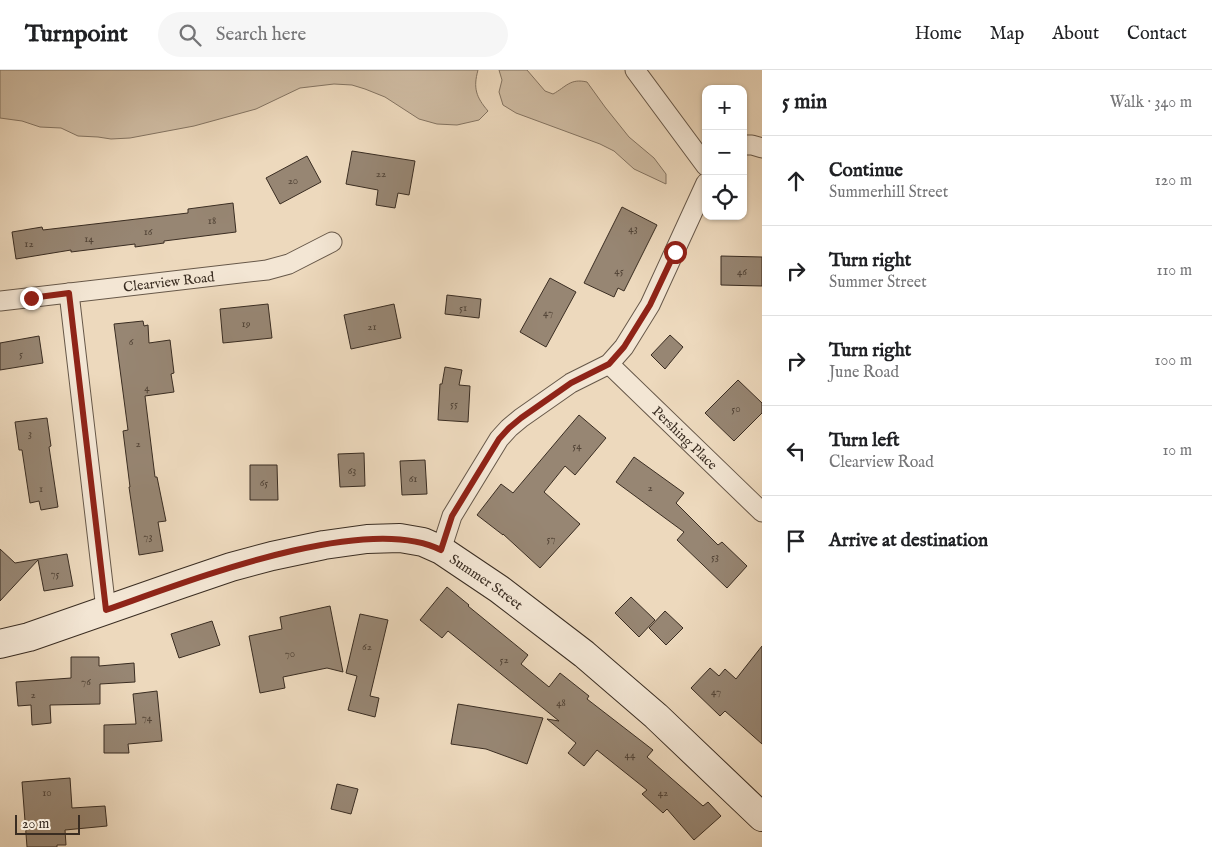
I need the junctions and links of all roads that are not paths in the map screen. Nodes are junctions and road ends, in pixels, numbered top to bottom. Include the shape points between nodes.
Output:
1 (635, 70) edge
2 (747, 145) edge
3 (762, 148) edge
4 (702, 161) edge
5 (702, 192) edge
6 (332, 242) dead end
7 (69, 293) junction
8 (0, 301) edge
9 (609, 364) junction
10 (762, 512) edge
11 (441, 550) junction
12 (106, 610) junction
13 (0, 644) edge
14 (762, 817) edge

1 - 4 street
2 - 3 street
5 - 9 street via 650,305 624,347
6 - 7 street, Clearview Road via 289,264 268,270
7 - 8 street, Clearview Road
7 - 12 street
9 - 10 street, Pershing Place
9 - 11 street via 571,383 509,428 499,439 452,516
11 - 12 main road, Summer Street via 423,542 400,538 366,539 316,547 231,568
11 - 14 main road, Summer Street via 499,589 584,654 656,716
12 - 13 main road, Summer Street via 29,638

